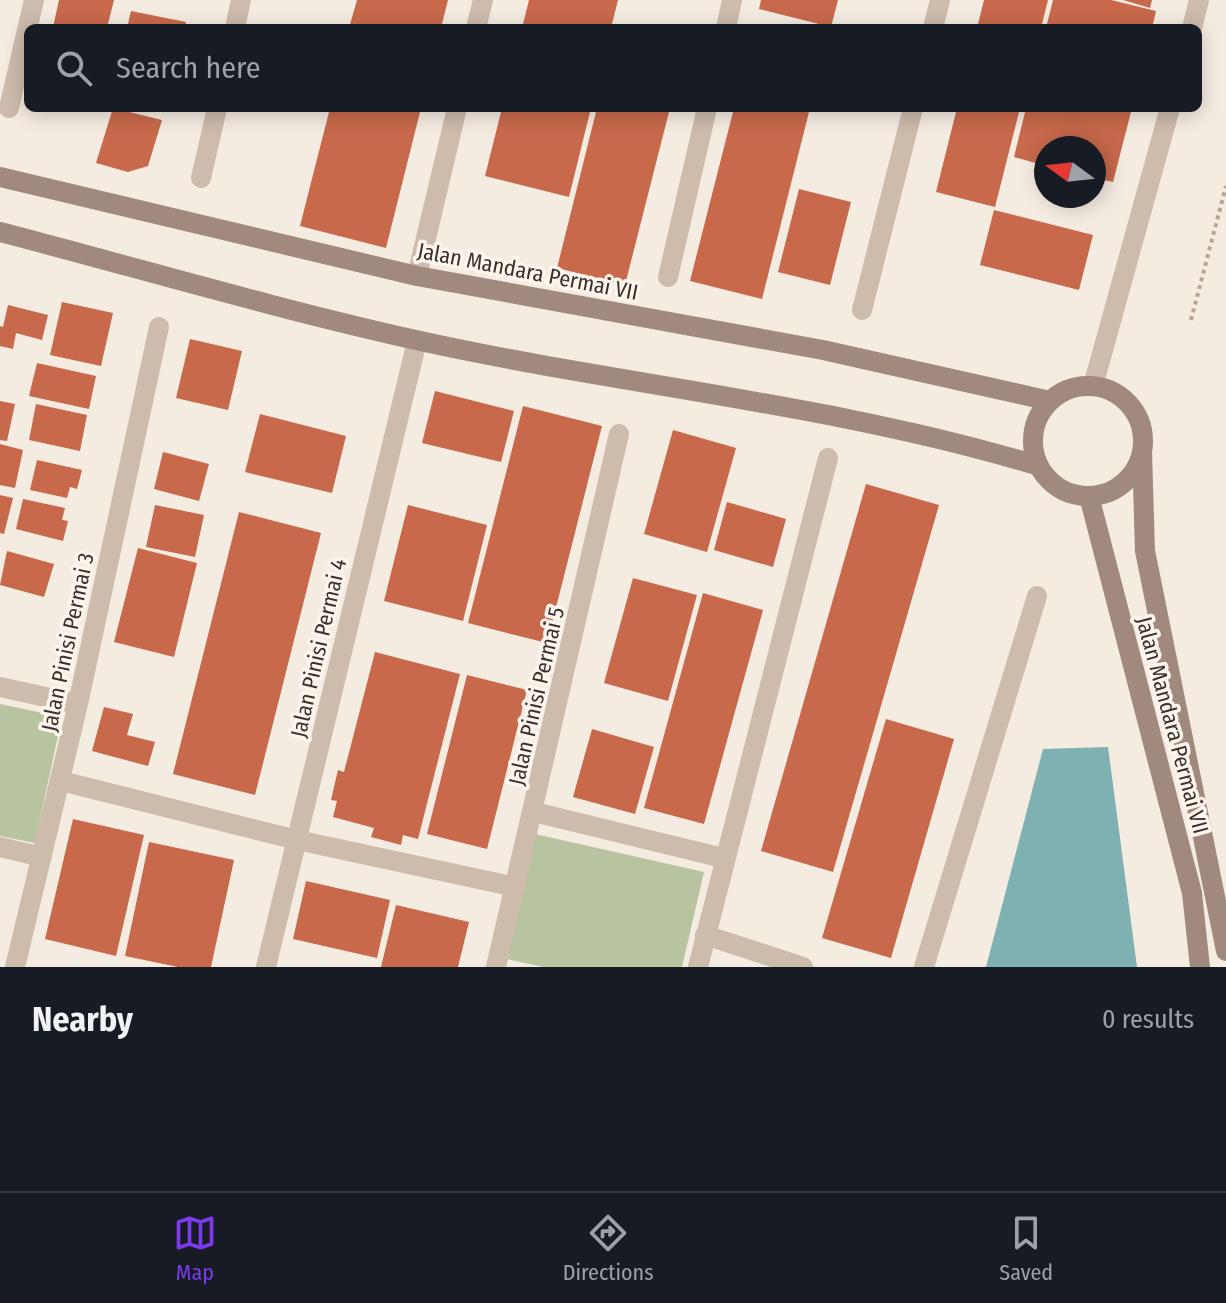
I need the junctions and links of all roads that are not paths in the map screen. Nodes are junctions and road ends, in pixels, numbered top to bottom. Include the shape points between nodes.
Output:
1 (34, 0) edge
2 (241, 0) edge
3 (483, 0) edge
4 (732, 0) edge
5 (940, 0) edge
6 (1199, 0) edge
7 (28, 24) edge
8 (236, 24) edge
9 (477, 24) edge
10 (727, 24) edge
11 (934, 24) edge
12 (1193, 24) edge
13 (24, 43) edge
14 (9, 108) dead end
15 (216, 112) edge
16 (456, 112) edge
17 (706, 112) edge
18 (912, 112) edge
19 (1169, 112) edge
20 (0, 177) edge
21 (201, 178) dead end
22 (0, 232) edge
23 (417, 276) junction
24 (668, 277) dead end
25 (862, 310) dead end
26 (159, 327) dead end
27 (417, 341) junction
28 (1093, 386) junction
29 (1050, 401) junction
30 (619, 434) dead end
31 (1142, 451) junction
32 (828, 458) dead end
33 (1039, 466) junction
34 (1089, 496) junction
35 (1037, 596) dead end
36 (0, 687) edge
37 (78, 704) junction
38 (61, 781) junction
39 (534, 812) junction
40 (297, 840) junction
41 (0, 847) edge
42 (42, 857) junction
43 (723, 858) junction
44 (516, 887) junction
45 (705, 935) junction
46 (1226, 951) edge
47 (15, 967) edge
48 (266, 967) edge
49 (498, 967) edge
50 (698, 967) edge
51 (803, 967) edge
52 (924, 967) edge
53 (1200, 967) edge

1 - 7 street
2 - 8 street
3 - 9 street
4 - 10 street
5 - 11 street
6 - 12 street
13 - 14 street
15 - 21 street
16 - 23 street
17 - 24 street
18 - 25 street
19 - 28 street
20 - 23 main road, Jalan Mandara Permai VII
22 - 27 main road
23 - 29 main road, Jalan Mandara Permai VII via 823,350
26 - 37 street, Jalan Pinisi Permai 3
27 - 33 main road via 822,412
27 - 40 street, Jalan Pinisi Permai 4
28 - 29 main road via 1070,389
28 - 31 main road via 1128,403 1138,417
29 - 33 main road via 1034,432
30 - 39 street, Jalan Pinisi Permai 5
31 - 34 main road via 1118,488
31 - 46 main road, Jalan Mandara Permai VII via 1145,551
32 - 43 street
33 - 34 main road via 1053,484
34 - 53 main road, Jalan Mandara Permai VII via 1192,893
35 - 52 street
36 - 37 street
37 - 38 street, Jalan Pinisi Permai 3
38 - 40 street
38 - 42 street, Jalan Pinisi Permai 3
39 - 43 street
39 - 44 street, Jalan Pinisi Permai 5
40 - 44 street
40 - 48 street, Jalan Pinisi Permai 4
41 - 42 street
42 - 47 street, Jalan Pinisi Permai 3
43 - 45 street
44 - 49 street, Jalan Pinisi Permai 5
45 - 50 street
45 - 51 street

